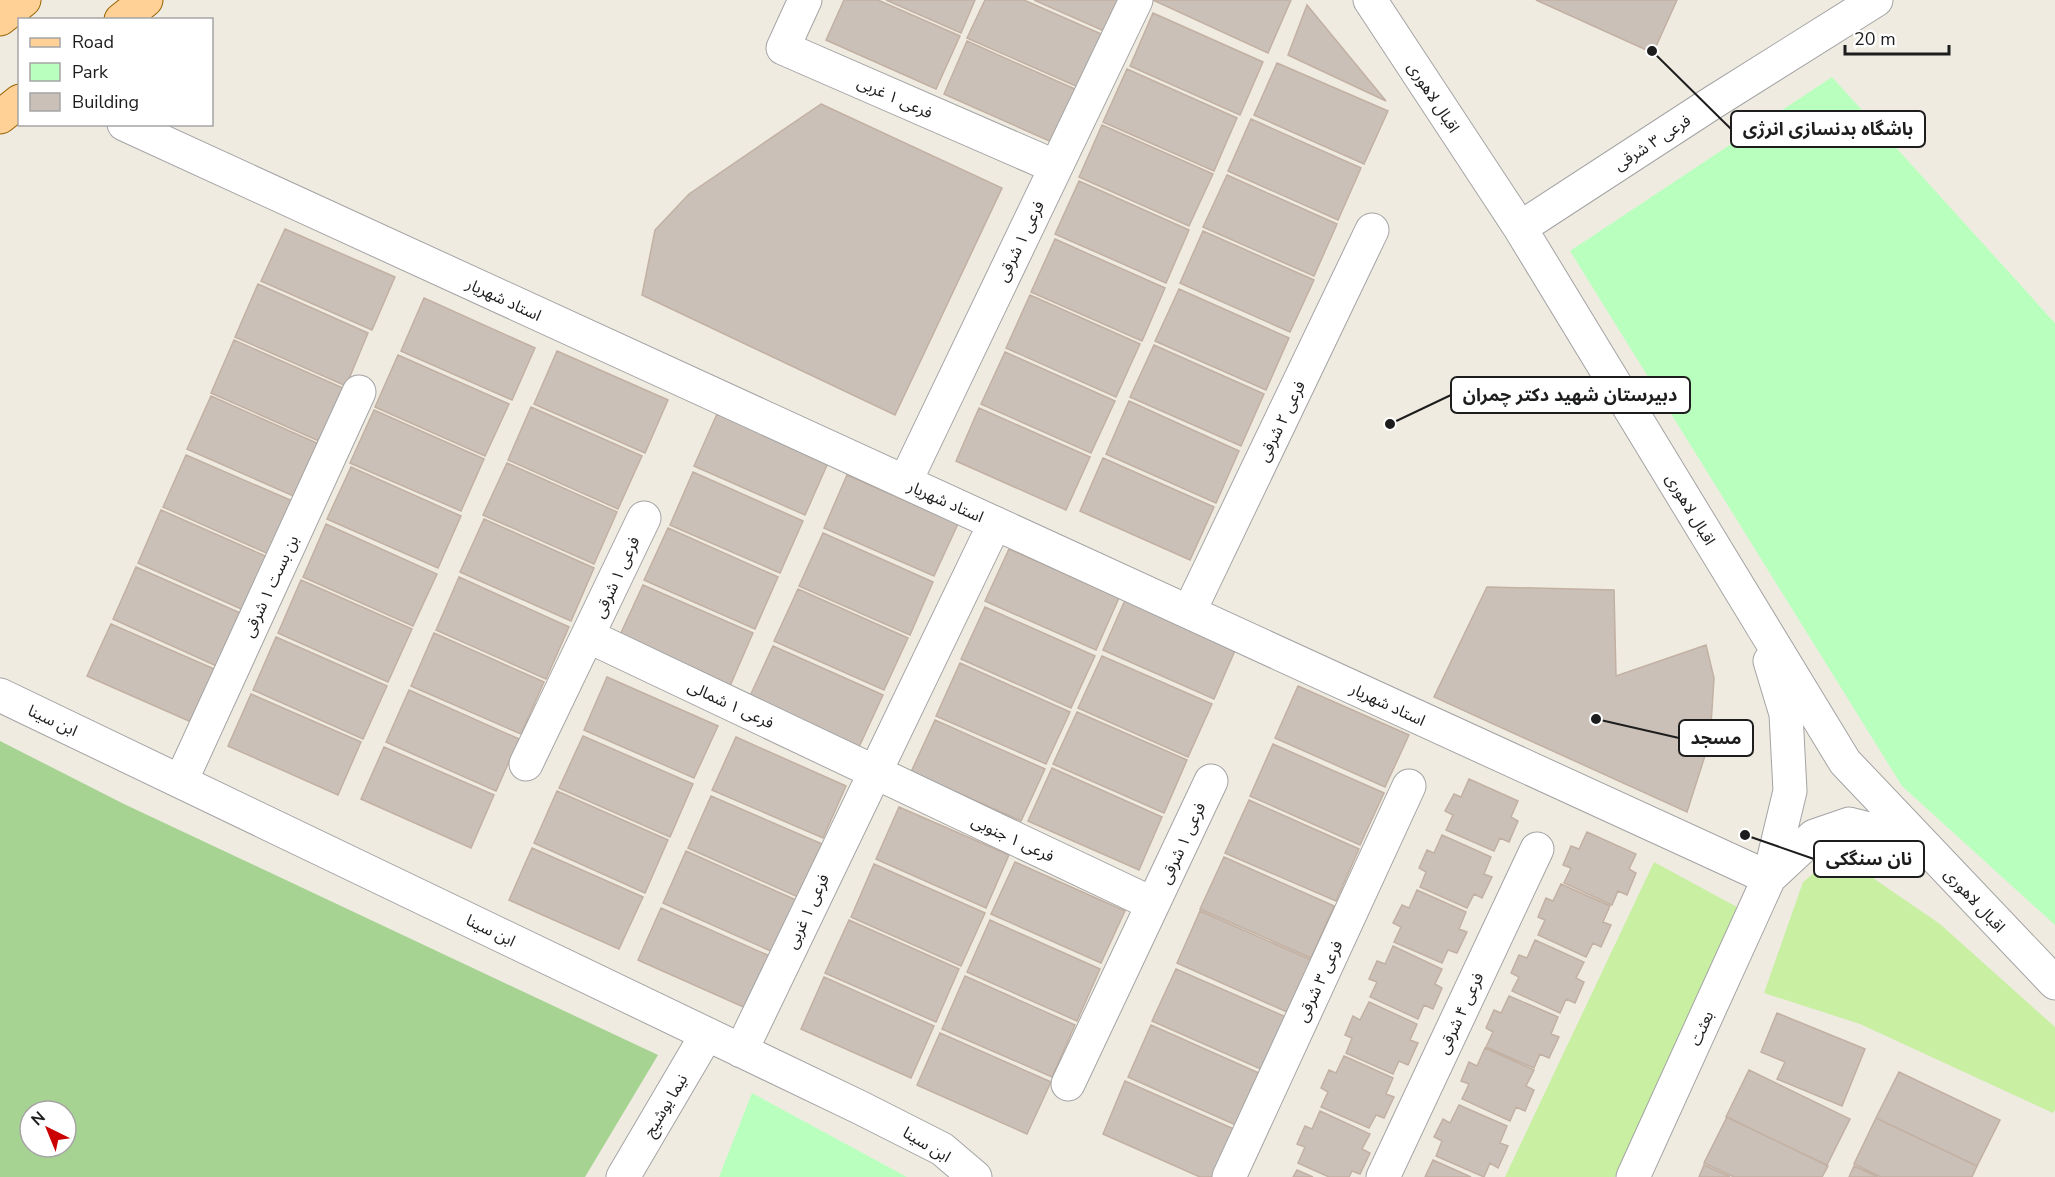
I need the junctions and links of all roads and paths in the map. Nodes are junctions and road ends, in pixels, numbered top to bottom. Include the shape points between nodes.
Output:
1 (24, 0) edge
2 (146, 0) edge
3 (805, 0) edge
4 (1136, 0) edge
5 (1370, 0) edge
6 (1876, 0) edge
7 (124, 18) edge
8 (0, 19) edge
9 (18, 103) edge
10 (0, 117) edge
11 (128, 126) edge
12 (1056, 167) junction
13 (1520, 228) junction
14 (1372, 230) dead end
15 (359, 392) dead end
16 (904, 482) junction
17 (644, 518) dead end
18 (995, 523) junction
19 (1189, 612) junction
20 (1756, 615) junction
21 (588, 636) junction
22 (0, 695) edge
23 (526, 764) dead end
24 (874, 772) junction
25 (180, 781) junction
26 (1211, 781) dead end
27 (1409, 786) dead end
28 (1921, 842) junction
29 (1537, 849) dead end
30 (1769, 878) junction
31 (1153, 904) junction
32 (2055, 983) edge
33 (707, 1034) junction
34 (741, 1051) junction
35 (1068, 1084) dead end
36 (622, 1177) edge
37 (975, 1177) edge
38 (1229, 1177) edge
39 (1383, 1177) edge
40 (1633, 1177) edge

1 - 8 main road
2 - 7 main road
3 - 12 street, فرعی ۱ غربی via 783,48
4 - 12 street, فرعی ۱ شرقی
5 - 13 street, اقبال لاهوری
6 - 13 street, فرعی ۳ شرقی
9 - 10 main road
11 - 16 street, استاد شهریار
12 - 16 street, فرعی ۱ شرقی
13 - 20 street, اقبال لاهوری
14 - 19 street, فرعی ۲ شرقی
15 - 25 street, بن بست ۱ شرقی
16 - 18 street, استاد شهریار
17 - 21 street, فرعی ۱ شرقی
18 - 19 street, استاد شهریار
18 - 24 street
19 - 30 street, استاد شهریار
20 - 28 street, اقبال لاهوری via 1845,762
20 - 30 street via 1786,714 1791,791
21 - 23 street
21 - 24 street, فرعی ۱ شمالی
22 - 25 street, ابن سینا
24 - 31 street, فرعی ۱ جنوبی
24 - 34 street, فرعی ۱ غربی
25 - 33 street, ابن سینا
26 - 31 street, فرعی ۱ شرقی
27 - 38 street, فرعی ۳ شرقی
28 - 30 street via 1849,824 1814,836
28 - 32 street, اقبال لاهوری
29 - 39 street, فرعی ۴ شرقی
30 - 40 street, بعثت
31 - 35 street
33 - 34 street, ابن سینا
33 - 36 street, نیما یوشیج
34 - 37 street, ابن سینا via 942,1149

